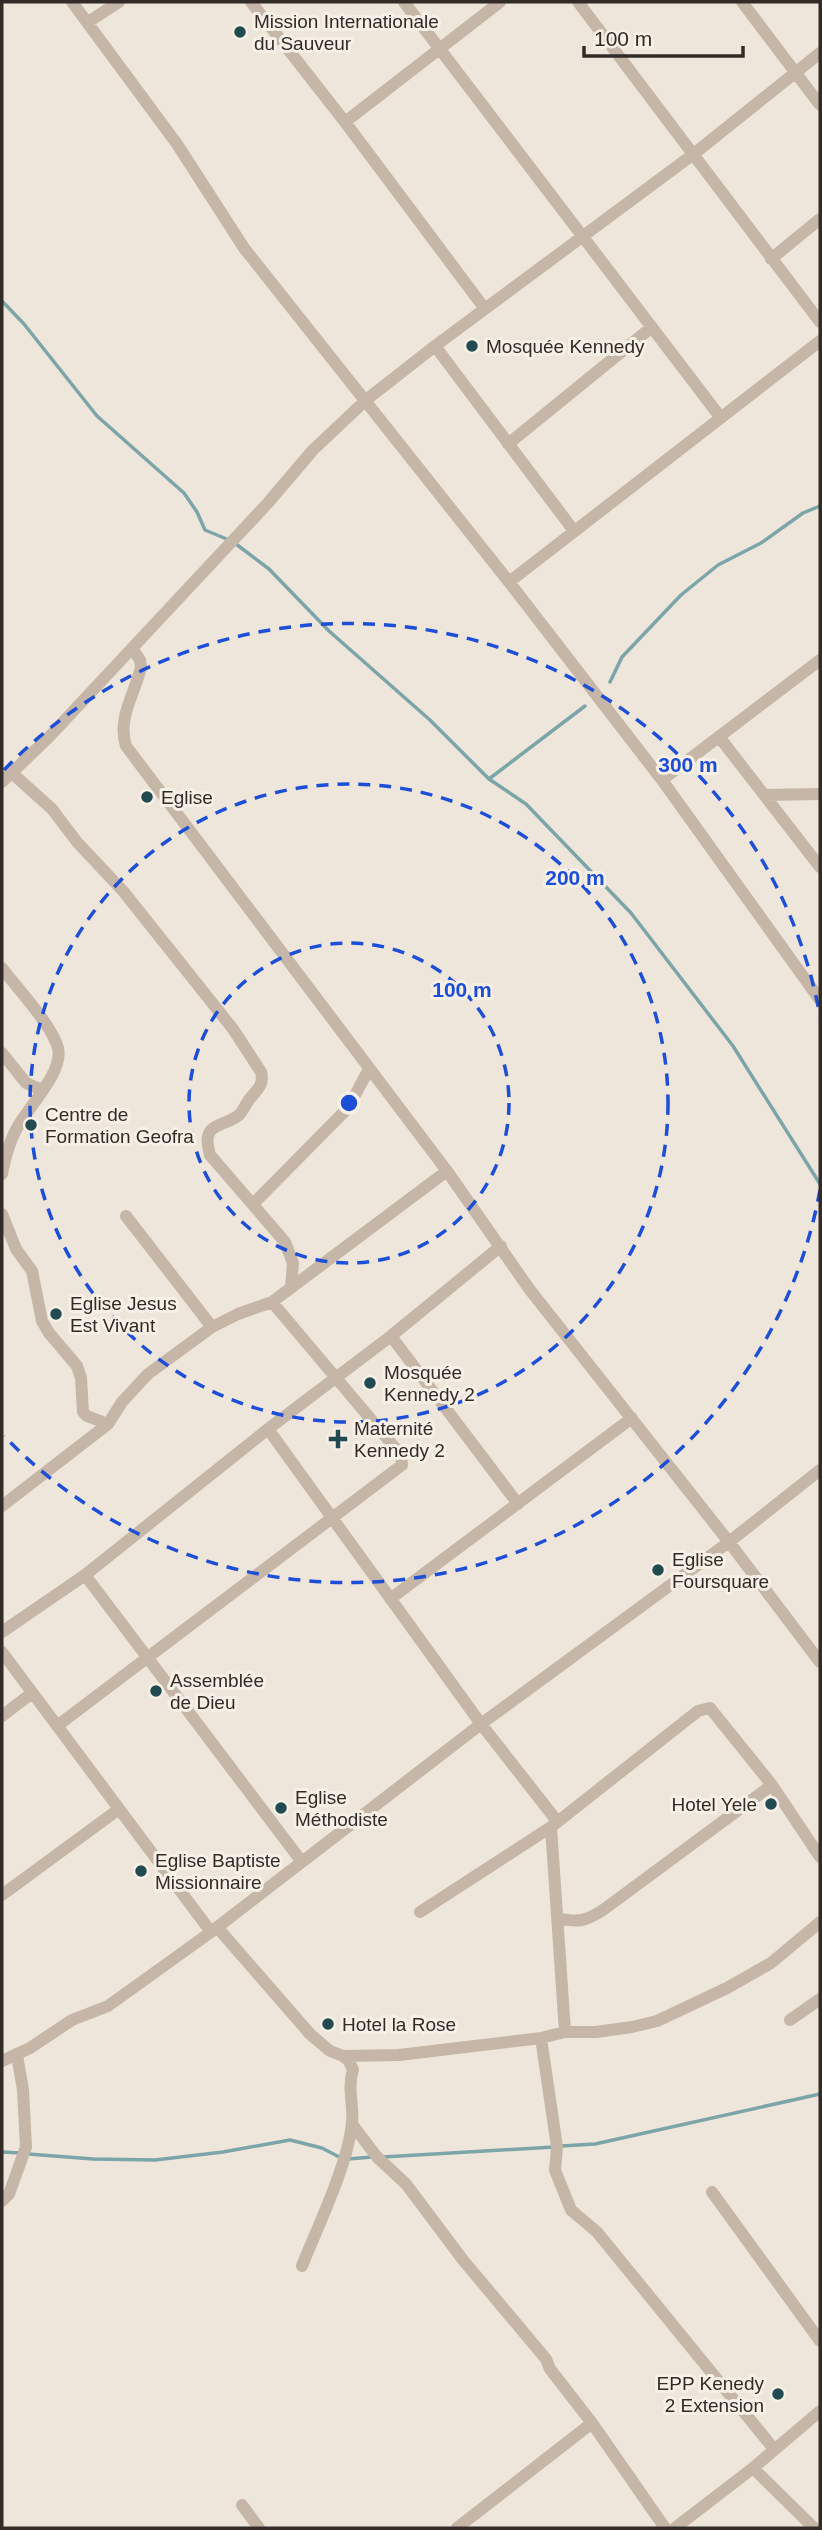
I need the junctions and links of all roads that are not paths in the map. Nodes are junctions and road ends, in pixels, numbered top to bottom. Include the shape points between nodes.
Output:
1 (72, 2) edge
2 (119, 2) edge
3 (251, 2) edge
4 (404, 2) edge
5 (500, 2) edge
6 (578, 2) edge
7 (741, 2) edge
8 (88, 22) junction
9 (439, 48) junction
10 (820, 53) edge
11 (796, 72) junction
12 (820, 105) edge
13 (345, 121) junction
14 (695, 153) junction
15 (820, 219) edge
16 (583, 237) junction
17 (771, 259) junction
18 (485, 309) junction
19 (820, 322) edge
20 (652, 327) junction
21 (820, 341) edge
22 (435, 346) junction
23 (366, 400) junction
24 (721, 418) junction
25 (508, 444) junction
26 (574, 531) junction
27 (509, 582) junction
28 (132, 648) junction
29 (820, 660) edge
30 (720, 738) junction
31 (12, 773) junction
32 (662, 780) junction
33 (2, 782) edge
34 (820, 794) edge
35 (764, 795) junction
36 (820, 867) edge
37 (2, 968) edge
38 (820, 1000) edge
39 (2, 1053) edge
40 (369, 1069) junction
41 (42, 1090) junction
42 (447, 1171) junction
43 (2, 1174) edge
44 (253, 1204) junction
45 (2, 1214) edge
46 (126, 1216) dead end
47 (500, 1246) junction
48 (291, 1287) junction
49 (272, 1302) junction
50 (212, 1327) junction
51 (391, 1336) junction
52 (337, 1378) junction
53 (632, 1418) junction
54 (108, 1424) junction
55 (268, 1429) junction
56 (820, 1470) edge
57 (518, 1504) junction
58 (2, 1506) edge
59 (331, 1516) junction
60 (729, 1542) junction
61 (85, 1575) junction
62 (390, 1599) junction
63 (2, 1632) edge
64 (2, 1653) edge
65 (147, 1657) junction
66 (820, 1662) edge
67 (32, 1693) junction
68 (2, 1716) edge
69 (481, 1724) junction
70 (57, 1726) junction
71 (772, 1785) junction
72 (119, 1809) junction
73 (554, 1824) junction
74 (820, 1857) edge
75 (302, 1862) junction
76 (2, 1895) edge
77 (419, 1912) dead end
78 (558, 1918) junction
79 (820, 1922) edge
80 (214, 1929) junction
81 (820, 1999) edge
82 (790, 2020) dead end
83 (565, 2032) junction
84 (541, 2038) junction
85 (17, 2055) junction
86 (343, 2056) junction
87 (2, 2061) edge
88 (352, 2124) junction
89 (712, 2192) dead end
90 (2, 2201) edge
91 (302, 2266) dead end
92 (820, 2341) edge
93 (820, 2411) edge
94 (592, 2423) junction
95 (774, 2449) junction
96 (753, 2468) junction
97 (242, 2505) dead end
98 (259, 2528) edge
99 (457, 2528) edge
100 (665, 2528) edge
101 (675, 2528) edge
102 (814, 2528) edge

1 - 8 street
2 - 8 street
3 - 13 street
4 - 9 street
5 - 9 street
6 - 14 street
7 - 11 street
8 - 23 street via 177,144 244,248
9 - 13 street
9 - 16 street
10 - 11 street
11 - 12 street
11 - 14 street
13 - 18 street
14 - 16 street
14 - 17 street
15 - 17 street
16 - 18 street
16 - 20 street
17 - 19 street
18 - 22 street
20 - 24 street
20 - 25 street
21 - 24 street
22 - 23 street
22 - 25 street
23 - 27 street
23 - 28 street via 313,450
24 - 26 street
25 - 26 street
26 - 27 street
27 - 32 street
28 - 31 street
28 - 40 street via 141,667 123,720 126,746
29 - 30 street
30 - 32 street
30 - 35 street
31 - 33 street
31 - 44 street via 52,809 123,891 261,1072 258,1090 238,1116 211,1130 208,1146 210,1155
32 - 38 street
34 - 35 street
35 - 36 street
37 - 41 street via 58,1046 60,1058
39 - 41 street via 26,1083
40 - 42 street
40 - 44 street via 348,1108
41 - 43 street via 12,1137
42 - 47 street
42 - 48 street
44 - 48 street via 290,1252
45 - 54 street via 16,1249 32,1271 42,1321 77,1366 83,1412
46 - 50 street
47 - 51 street
47 - 53 street
48 - 49 street
49 - 50 street
49 - 52 street
50 - 54 street via 133,1388
51 - 52 street
51 - 57 street
52 - 55 street
52 - 59 street via 403,1460
53 - 57 street
53 - 60 street
54 - 58 street
55 - 59 street
55 - 61 street
56 - 60 street
57 - 62 street
59 - 62 street
59 - 65 street
60 - 66 street
60 - 69 street
61 - 63 street
61 - 65 street
62 - 69 street
64 - 67 street
65 - 70 street
65 - 75 street
67 - 68 street
67 - 70 street
69 - 73 street
69 - 75 street
70 - 72 street
71 - 73 street via 710,1708 698,1710
71 - 74 street
71 - 78 street via 603,1910 585,1921
72 - 76 street
72 - 80 street
73 - 77 street
73 - 78 street
75 - 80 street
78 - 83 street
79 - 83 street via 771,1963 657,2021 596,2032
80 - 85 street via 108,2006 72,2020
80 - 86 street via 310,2034 330,2052
81 - 82 street
83 - 84 street
84 - 86 street via 399,2055
84 - 95 street via 557,2147 555,2171 571,2210 597,2232
85 - 87 street
85 - 90 street via 26,2147 9,2194
86 - 88 street via 353,2070 349,2081
88 - 91 street
88 - 94 street via 377,2157 406,2183
89 - 92 street
93 - 95 street
94 - 99 street
94 - 100 street
95 - 96 street
96 - 101 street
96 - 102 street
97 - 98 street

